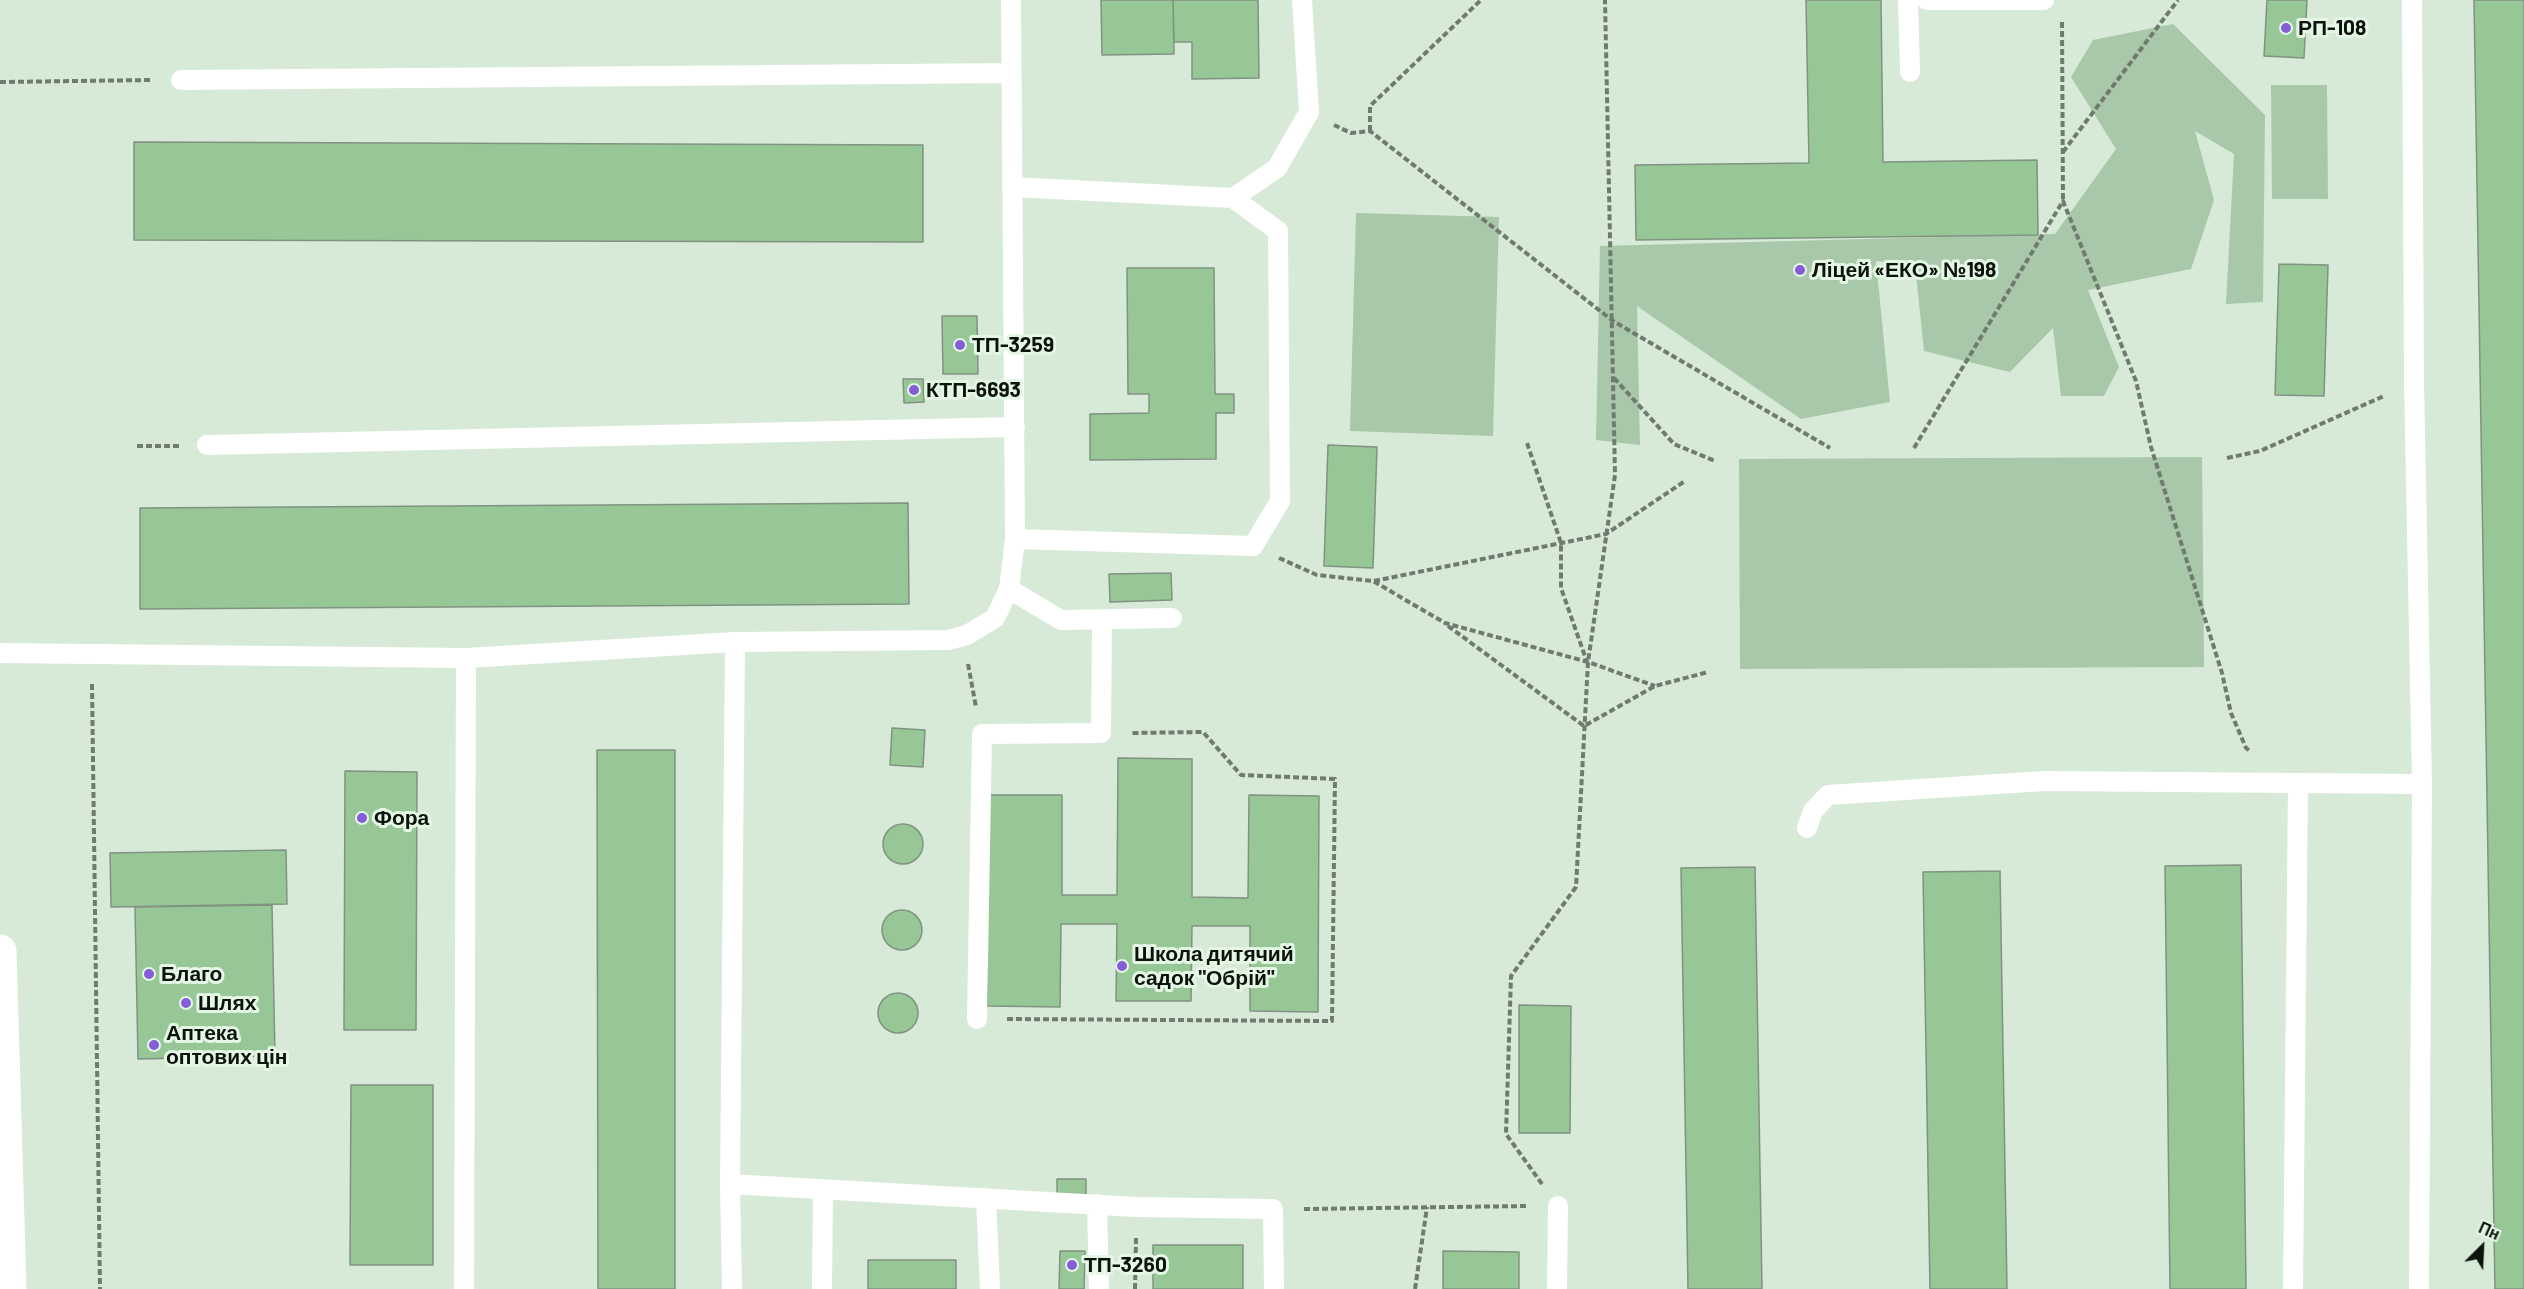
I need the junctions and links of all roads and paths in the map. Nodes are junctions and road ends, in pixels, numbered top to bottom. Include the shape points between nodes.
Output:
1 (1011, 0) edge
2 (1302, 0) edge
3 (1481, 0) edge
4 (1605, 0) edge
5 (1908, 0) edge
6 (1927, 0) edge
7 (2044, 0) edge
8 (2178, 0) edge
9 (2412, 0) edge
10 (2062, 12) dead end
11 (1910, 72) dead end
12 (1011, 73) junction
13 (181, 80) joint
14 (0, 82) edge
15 (1309, 112) junction
16 (1370, 131) junction
17 (2062, 152) junction
18 (1012, 187) junction
19 (1233, 198) junction
20 (2063, 201) junction
21 (1613, 321) junction
22 (1614, 378) junction
23 (2414, 381) junction
24 (1015, 427) junction
25 (1527, 443) dead end
26 (207, 445) joint
27 (137, 446) dead end
28 (1830, 448) dead end
29 (1914, 448) dead end
30 (2227, 458) dead end
31 (1715, 461) dead end
32 (1685, 481) dead end
33 (1606, 534) junction
34 (1015, 539) junction
35 (1561, 543) junction
36 (1253, 546) junction
37 (1373, 581) junction
38 (1009, 590) junction
39 (1172, 618) dead end
40 (1102, 619) junction
41 (1445, 623) junction
42 (967, 635) junction
43 (735, 642) junction
44 (0, 653) edge
45 (91, 654) junction
46 (466, 658) junction
47 (1587, 662) junction
48 (1708, 672) dead end
49 (1655, 686) junction
50 (1584, 726) junction
51 (1101, 733) junction
52 (982, 734) junction
53 (2298, 783) junction
54 (2421, 784) junction
55 (1807, 828) dead end
56 (0, 951) edge
57 (977, 1019) joint
58 (2, 1077) edge
59 (730, 1184) junction
60 (823, 1189) junction
61 (986, 1198) junction
62 (1097, 1204) junction
63 (1558, 1206) junction
64 (1136, 1207) junction
65 (1427, 1207) junction
66 (1273, 1209) junction
67 (10, 1289) edge
68 (100, 1289) edge
69 (464, 1289) edge
70 (732, 1289) edge
71 (822, 1289) edge
72 (990, 1289) edge
73 (1099, 1289) edge
74 (1135, 1289) edge
75 (1274, 1289) edge
76 (1414, 1289) edge
77 (1557, 1289) edge
78 (2293, 1289) edge
79 (2419, 1289) edge

1 - 12 lane
2 - 15 lane
3 - 16 path via 1370,106
4 - 21 path
5 - 11 lane
6 - 7 lane
8 - 17 path
9 - 23 lane
10 - 17 path
12 - 13 lane
12 - 18 lane
13 - 14 path
15 - 16 path via 1351,133
15 - 19 lane via 1277,168
16 - 21 path
17 - 20 path
18 - 19 lane
18 - 24 lane
19 - 36 lane via 1278,231 1280,501
20 - 29 path
20 - 53 path via 2136,381 2151,447 2231,713 2246,748
21 - 22 path
21 - 28 path
22 - 31 path via 1674,444
22 - 33 path via 1615,475
23 - 30 path via 2260,451
23 - 54 lane
24 - 26 lane
24 - 34 lane
25 - 35 path
26 - 27 path
32 - 33 path
33 - 35 path
33 - 47 path
34 - 36 lane
34 - 38 lane
35 - 37 path
35 - 47 path via 1561,588
36 - 37 path via 1317,575
37 - 41 path
38 - 40 lane via 1061,620
38 - 42 lane via 995,618
39 - 40 lane
40 - 51 lane
41 - 47 path
41 - 50 path
42 - 43 lane via 948,640
42 - 52 path via 968,676
43 - 46 lane
43 - 59 lane
44 - 45 lane
45 - 46 lane
45 - 68 path
46 - 69 lane
47 - 49 path
47 - 50 path
48 - 49 path
49 - 50 path
50 - 63 path via 1576,887 1511,976 1506,1134
51 - 52 lane
51 - 57 path via 1203,732 1241,775 1335,779 1332,1022
52 - 57 lane
53 - 54 lane
53 - 55 lane via 2044,781 1828,795 1813,811
53 - 78 lane
54 - 79 lane
56 - 58 street
58 - 67 street
59 - 60 lane
59 - 70 lane
60 - 61 lane
60 - 71 lane
61 - 62 lane
61 - 72 lane
62 - 64 lane
62 - 73 lane
63 - 65 path
63 - 77 lane
64 - 66 lane
64 - 74 path
65 - 66 path
65 - 76 path
66 - 75 lane

